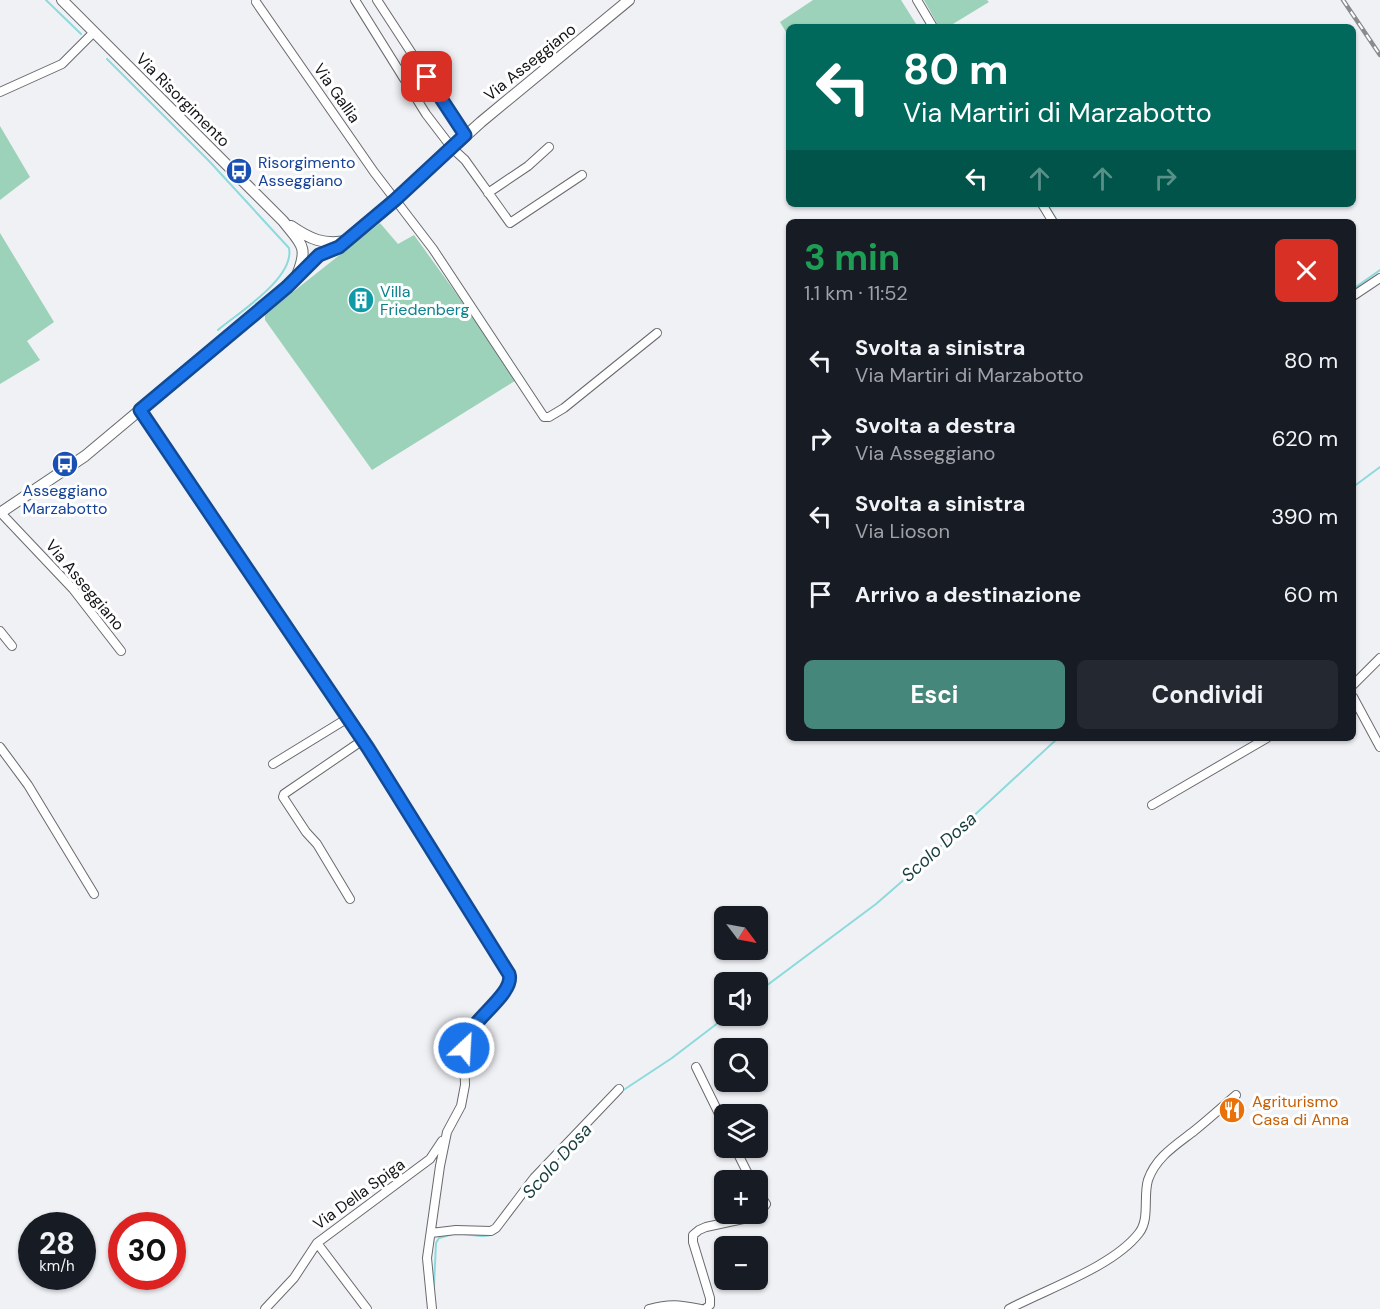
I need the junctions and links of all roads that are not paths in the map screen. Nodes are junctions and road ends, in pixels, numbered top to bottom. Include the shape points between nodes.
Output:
1 (62, 0) edge
2 (355, 0) edge
3 (377, 0) edge
4 (629, 0) edge
5 (917, 0) edge
6 (256, 3) dead end
7 (931, 24) edge
8 (94, 32) junction
9 (0, 92) edge
10 (465, 135) junction
11 (549, 147) dead end
12 (452, 148) junction
13 (582, 175) dead end
14 (488, 193) junction
15 (395, 200) junction
16 (284, 221) junction
17 (314, 240) junction
18 (346, 241) junction
19 (303, 251) junction
20 (317, 256) junction
21 (1380, 278) edge
22 (295, 279) junction
23 (1356, 294) edge
24 (657, 333) dead end
25 (140, 410) junction
26 (1, 513) edge
27 (0, 631) edge
28 (12, 646) dead end
29 (121, 651) dead end
30 (1380, 658) edge
31 (1356, 682) edge
32 (1356, 703) edge
33 (348, 718) junction
34 (363, 740) junction
35 (1263, 741) edge
36 (0, 747) edge
37 (1380, 747) edge
38 (273, 764) dead end
39 (1152, 805) dead end
40 (94, 894) dead end
41 (350, 899) dead end
42 (696, 1067) dead end
43 (619, 1089) dead end
44 (1236, 1095) dead end
45 (714, 1104) edge
46 (447, 1132) junction
47 (434, 1155) junction
48 (440, 1162) junction
49 (719, 1224) edge
50 (432, 1233) junction
51 (317, 1243) junction
52 (276, 1299) junction
53 (265, 1309) edge
54 (277, 1309) edge
55 (367, 1309) edge
56 (432, 1309) edge
57 (649, 1309) edge
58 (703, 1309) edge
59 (1009, 1309) edge

1 - 8 street, Via Risorgimento
2 - 12 street via 426,114
3 - 10 street
4 - 10 street, Via Asseggiano
5 - 7 street
6 - 15 street, Via Gallia
8 - 9 street via 62,64
8 - 16 street, Via Risorgimento
10 - 12 street, Via Asseggiano
11 - 14 street
12 - 14 street
12 - 15 street, Via Asseggiano
13 - 14 street via 510,223
15 - 18 street, Via Asseggiano
15 - 24 street, Via Gallia via 433,249 544,417
16 - 17 street, Via Risorgimento
16 - 19 street, Via Risorgimento
17 - 18 street
17 - 19 street, Via Asseggiano via 306,242
17 - 20 street via 321,246
18 - 20 street, Via Asseggiano
19 - 20 street via 310,258
19 - 22 street, Via Asseggiano
20 - 22 street, Via Asseggiano
21 - 23 street
22 - 25 street, Via Asseggiano
25 - 26 street, Via Asseggiano via 79,461
25 - 33 street
26 - 29 street, Via Asseggiano via 73,589
27 - 28 street
30 - 31 street
32 - 37 street
33 - 34 street
33 - 38 street
34 - 41 street via 283,797
34 - 46 street via 511,976 506,990 468,1034 461,1106
35 - 39 street
36 - 40 street via 28,785
42 - 45 street
43 - 50 street via 534,1178 496,1228
44 - 59 street via 1160,1159 1149,1179 1144,1226 1137,1236 1071,1280
46 - 47 street, Via Della Spiga
46 - 48 street
47 - 48 street
47 - 51 street, Via Della Spiga
48 - 50 street
49 - 58 street via 693,1235 710,1298 710,1305
50 - 56 street via 427,1258
51 - 52 street
51 - 55 street, Via Della Spiga
52 - 53 street
52 - 54 street
57 - 58 street via 681,1304

